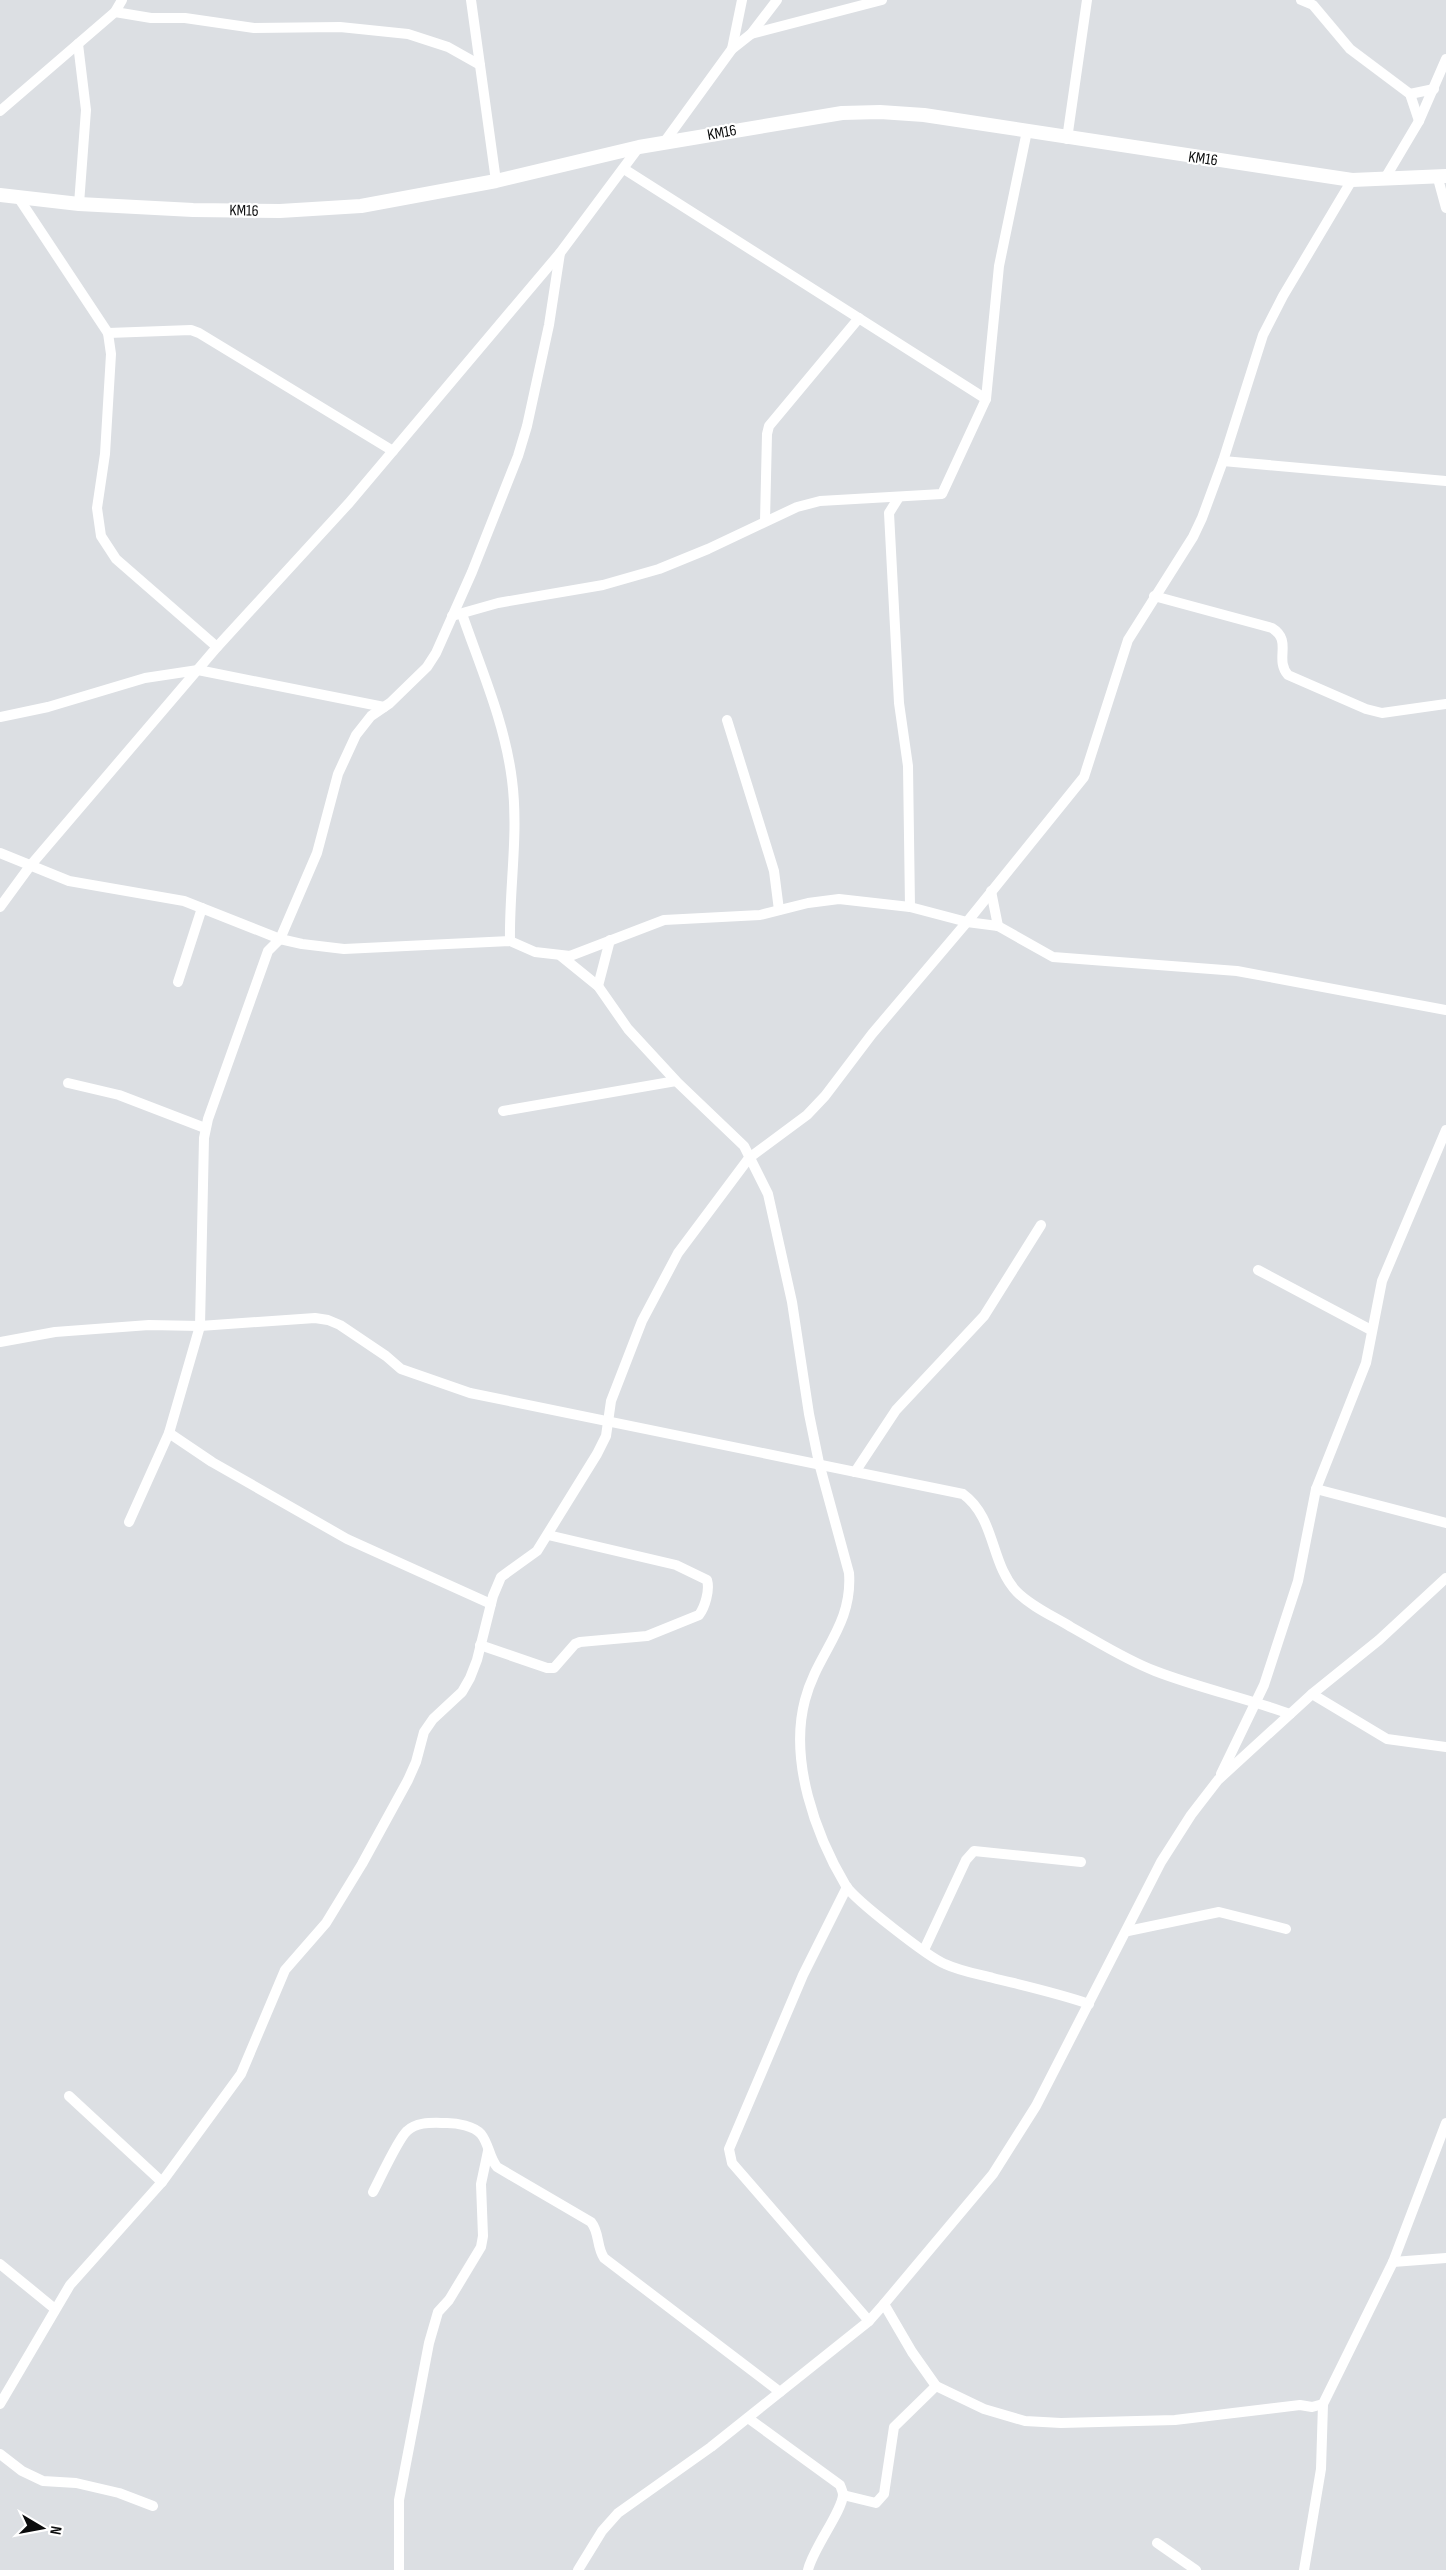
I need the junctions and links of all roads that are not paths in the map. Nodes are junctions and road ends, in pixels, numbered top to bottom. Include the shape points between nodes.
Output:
1 (122, 0) edge
2 (471, 0) edge
3 (742, 0) edge
4 (777, 0) edge
5 (882, 0) edge
6 (1087, 0) edge
7 (1301, 0) edge
8 (114, 12) junction
9 (751, 34) junction
10 (78, 44) junction
11 (732, 49) junction
12 (1446, 59) edge
13 (480, 65) junction
14 (1434, 88) junction
15 (1410, 94) junction
16 (0, 111) edge
17 (1419, 121) junction
18 (1027, 131) junction
19 (1067, 139) junction
20 (663, 144) junction
21 (639, 147) junction
22 (624, 169) junction
23 (1442, 176) edge
24 (1352, 180) junction
25 (1384, 180) junction
26 (496, 181) junction
27 (0, 195) edge
28 (18, 197) junction
29 (79, 204) junction
30 (1446, 207) edge
31 (560, 253) junction
32 (859, 318) junction
33 (108, 333) junction
34 (986, 399) junction
35 (393, 451) junction
36 (1223, 461) junction
37 (1446, 481) edge
38 (899, 497) junction
39 (874, 499) junction
40 (889, 513) junction
41 (765, 521) junction
42 (1154, 596) junction
43 (457, 615) junction
44 (217, 647) junction
45 (198, 670) junction
46 (1446, 704) edge
47 (384, 707) junction
48 (0, 717) edge
49 (727, 720) dead end
50 (0, 853) edge
51 (30, 866) junction
52 (991, 891) junction
53 (0, 907) edge
54 (202, 908) junction
55 (910, 908) junction
56 (779, 910) junction
57 (968, 922) junction
58 (998, 926) junction
59 (280, 939) junction
60 (610, 940) junction
61 (510, 941) junction
62 (561, 956) junction
63 (178, 982) dead end
64 (598, 986) junction
65 (1446, 1010) edge
66 (676, 1080) junction
67 (68, 1083) dead end
68 (503, 1111) dead end
69 (205, 1128) junction
70 (1446, 1130) edge
71 (748, 1158) junction
72 (1041, 1225) dead end
73 (1258, 1270) dead end
74 (200, 1326) junction
75 (1371, 1329) junction
76 (0, 1342) edge
77 (608, 1421) junction
78 (169, 1433) junction
79 (819, 1463) junction
80 (855, 1472) junction
81 (1316, 1489) junction
82 (129, 1522) dead end
83 (1446, 1523) edge
84 (548, 1535) junction
85 (1446, 1578) edge
86 (491, 1604) junction
87 (480, 1645) junction
88 (1312, 1694) junction
89 (1256, 1702) junction
90 (1290, 1714) junction
91 (1446, 1747) edge
92 (1218, 1780) junction
93 (1081, 1862) dead end
94 (847, 1887) junction
95 (1286, 1929) dead end
96 (1128, 1931) junction
97 (924, 1950) junction
98 (1089, 2004) junction
99 (69, 2096) dead end
100 (1446, 2123) edge
101 (488, 2151) junction
102 (162, 2182) junction
103 (373, 2192) dead end
104 (1446, 2258) edge
105 (1393, 2262) junction
106 (0, 2264) edge
107 (884, 2304) junction
108 (55, 2309) junction
109 (869, 2321) junction
110 (936, 2386) junction
111 (780, 2392) junction
112 (0, 2404) edge
113 (1323, 2404) junction
114 (748, 2418) junction
115 (0, 2454) edge
116 (843, 2495) junction
117 (153, 2506) dead end
118 (1156, 2543) dead end
119 (399, 2570) edge
120 (578, 2570) edge
121 (808, 2570) edge
122 (1197, 2570) edge
123 (1304, 2570) edge

1 - 8 street
2 - 13 street
3 - 11 street
4 - 9 street
5 - 9 street
6 - 19 street
7 - 15 street via 1313,6 1350,49
8 - 10 street
8 - 13 street via 254,28 340,27 408,34 448,47
9 - 11 street
10 - 16 street
10 - 29 street via 86,110
11 - 20 street
12 - 14 street
13 - 26 street
14 - 15 street
14 - 17 street
15 - 17 street
17 - 25 street
18 - 19 street, KM16
18 - 20 street, KM16 via 924,115 842,112
18 - 34 street via 999,266
19 - 24 street, KM16
20 - 21 street, KM16
21 - 22 street
21 - 26 street, KM16
22 - 31 street
22 - 32 street
23 - 25 street, KM16
23 - 30 street
24 - 25 street, KM16
24 - 36 street via 1263,335
26 - 29 street, KM16 via 361,206 318,209 193,210
27 - 28 street, KM16
28 - 29 street, KM16
28 - 33 street
31 - 35 street
31 - 43 street via 527,426
32 - 34 street
32 - 41 street via 769,426
33 - 35 street via 199,333
33 - 44 street via 111,365 97,508 101,536 116,559
34 - 38 street via 942,494
35 - 44 street
36 - 37 street
36 - 42 street via 1193,537
38 - 39 street
38 - 40 street
39 - 40 street
39 - 41 street via 820,501
40 - 55 street via 899,703 908,766
41 - 43 street via 658,570
42 - 46 street via 1272,628 1282,638 1283,665 1288,675 1366,709 1392,713
42 - 52 street via 1120,658 1088,771
43 - 47 street via 427,667
43 - 61 street via 499,718 512,782
44 - 45 street
45 - 47 street
45 - 48 street via 146,678
45 - 51 street
47 - 59 street via 362,726 345,755 323,837
49 - 56 street via 774,871
50 - 51 street
51 - 53 street
51 - 54 street via 69,880 184,901
52 - 57 street
52 - 58 street
54 - 59 street
54 - 63 street
55 - 56 street via 839,899
55 - 57 street
56 - 60 street via 760,915 664,920
57 - 58 street
57 - 71 street via 872,1034 825,1096 807,1115
58 - 65 street via 1053,957 1237,971
59 - 61 street via 344,949
59 - 69 street via 268,951
60 - 62 street
60 - 64 street
61 - 62 street via 535,952
62 - 64 street
64 - 66 street via 628,1029
66 - 68 street
66 - 71 street via 744,1146
67 - 69 street via 119,1095
69 - 74 street
70 - 75 street via 1390,1258
71 - 77 street via 678,1253 658,1289 611,1401
71 - 79 street via 768,1194 792,1302
72 - 80 street via 984,1316 896,1410
73 - 75 street
74 - 76 street via 149,1324 55,1332
74 - 77 street via 328,1320 356,1335 401,1369 470,1393
74 - 78 street
75 - 81 street via 1366,1363
77 - 79 street
77 - 84 street via 597,1454
78 - 82 street
78 - 86 street via 347,1539
79 - 80 street
79 - 94 street via 849,1573 850,1592 837,1633 805,1699 801,1749 807,1796 817,1826
80 - 89 street via 963,1494 974,1502 984,1518 1011,1582 1029,1602 1112,1651 1155,1671
81 - 83 street
81 - 89 street via 1298,1581
84 - 86 street via 537,1551 501,1577
84 - 87 street via 686,1568 707,1580 703,1609 699,1615 656,1634 580,1642 554,1668
85 - 88 street via 1379,1640
86 - 87 street
87 - 102 street via 462,1692 424,1732 408,1780 326,1923 285,1970 241,2074
88 - 90 street
88 - 91 street via 1387,1739
89 - 90 street
89 - 92 street
90 - 92 street
92 - 96 street via 1161,1862
93 - 97 street via 974,1851 966,1860
94 - 97 street
94 - 109 street via 798,1986 729,2149 732,2163
95 - 96 street via 1219,1912
96 - 98 street
97 - 98 street via 948,1966
98 - 107 street via 1036,2106 993,2174
99 - 102 street
100 - 105 street
101 - 103 street via 480,2133 470,2128 454,2123 421,2124 406,2131
101 - 111 street via 498,2167 591,2222 604,2258
101 - 119 street via 481,2184 481,2247 438,2312 429,2343 399,2500
102 - 108 street via 70,2285
104 - 105 street
105 - 113 street
106 - 108 street
107 - 109 street
107 - 110 street
108 - 112 street
109 - 111 street
110 - 113 street via 984,2409 1024,2421 1061,2423 1175,2420
110 - 116 street via 894,2427 880,2502
111 - 114 street
113 - 123 street via 1322,2469
114 - 116 street via 840,2485
114 - 120 street via 618,2513
115 - 117 street via 21,2471 44,2481 76,2483
116 - 121 street
118 - 122 street

